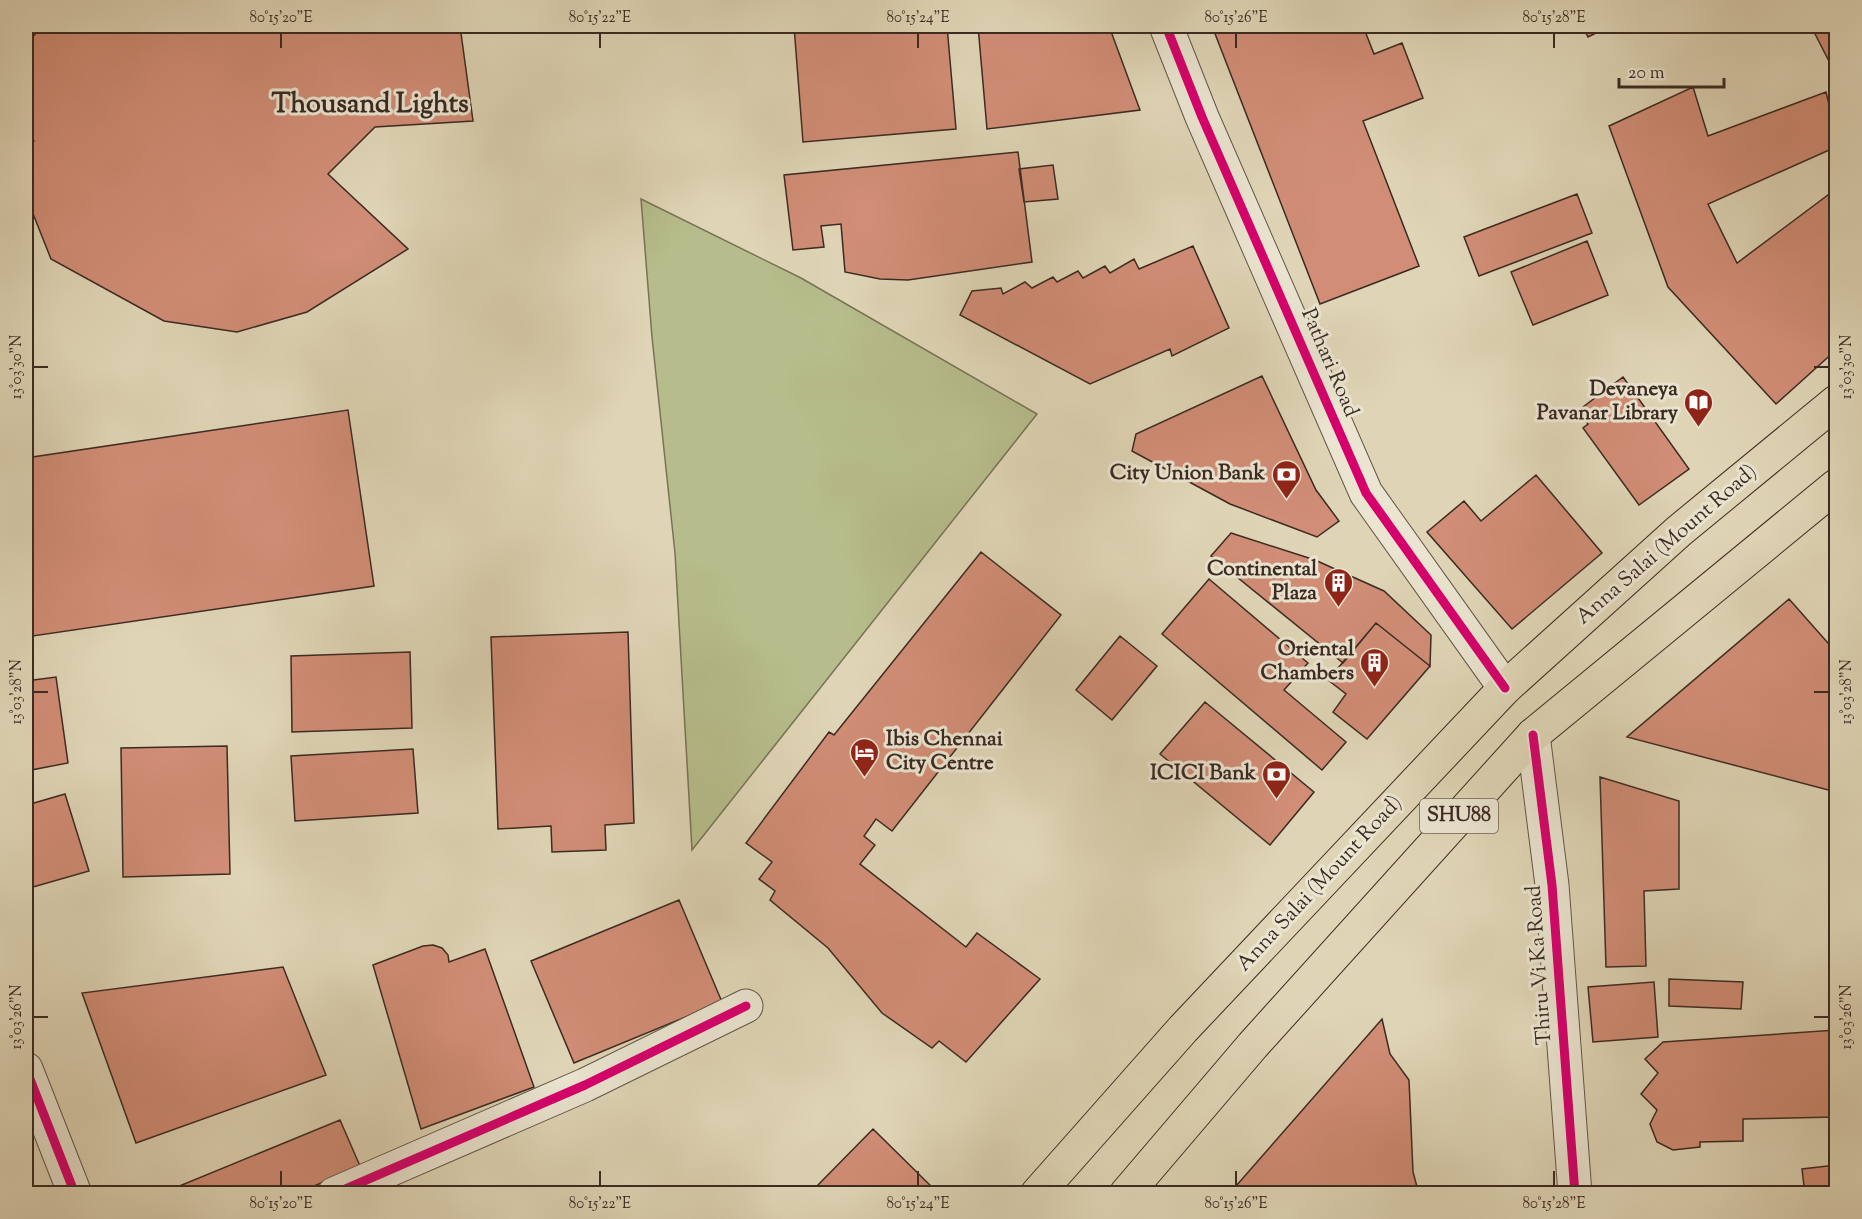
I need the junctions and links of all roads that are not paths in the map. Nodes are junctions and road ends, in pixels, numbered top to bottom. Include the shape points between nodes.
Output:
1 (1166, 26) edge
2 (1836, 402) edge
3 (1836, 486) edge
4 (1505, 688) junction
5 (1533, 735) junction
6 (746, 1006) dead end
7 (28, 1082) edge
8 (75, 1194) edge
9 (334, 1194) edge
10 (1037, 1194) edge
11 (1126, 1194) edge
12 (1575, 1194) edge

1 - 4 street, Pathari Road via 1366,493
2 - 4 main road, Anna Salai (Mount Road) / SHU88 via 1679,531
3 - 5 main road, SHU88
4 - 10 main road, Anna Salai (Mount Road) / SHU88 via 1183,1029
5 - 11 main road, SHU88 via 1261,1036
5 - 12 street, Thiru Vi Ka Road via 1552,885
6 - 9 street via 585,1085
7 - 8 street

